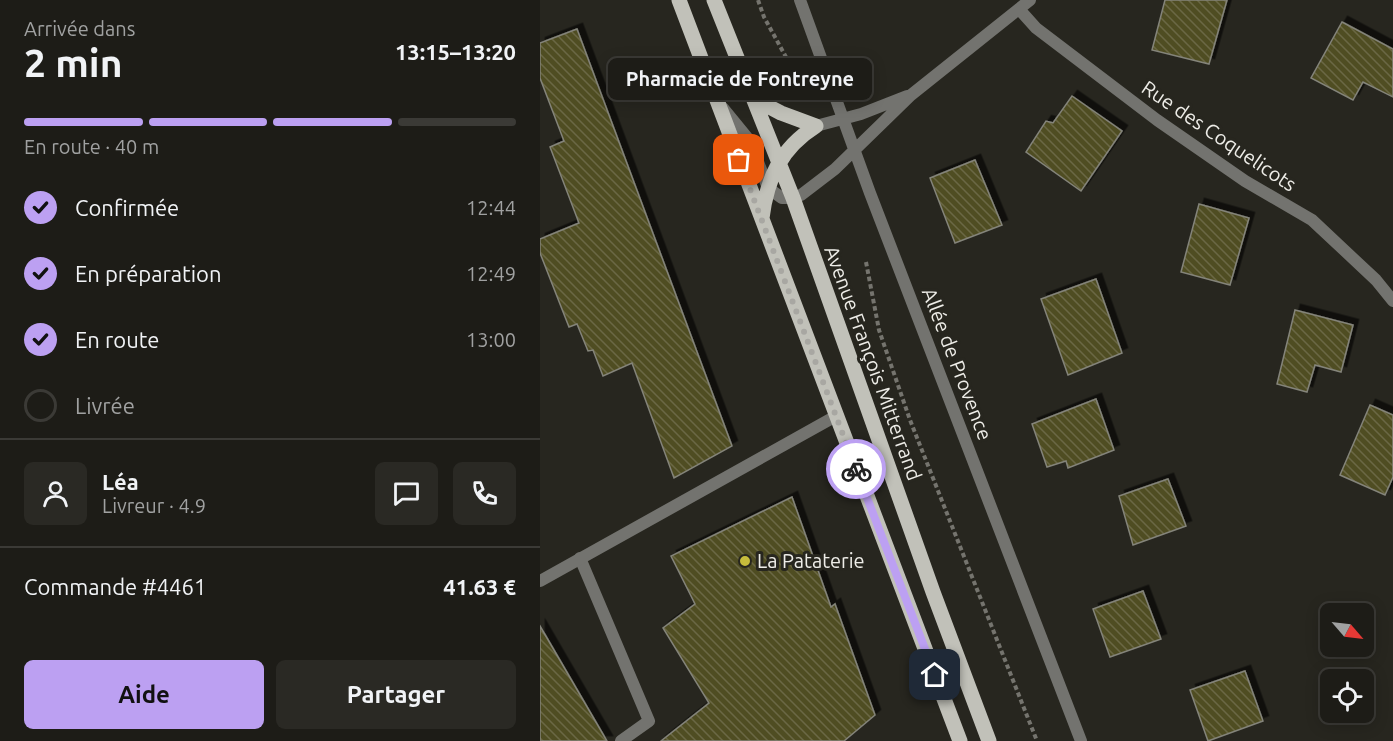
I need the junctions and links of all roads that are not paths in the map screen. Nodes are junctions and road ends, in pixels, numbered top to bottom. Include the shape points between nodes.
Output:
1 (679, 0) edge
2 (714, 0) edge
3 (800, 0) edge
4 (1030, 0) edge
5 (1019, 9) junction
6 (911, 95) junction
7 (716, 99) junction
8 (754, 99) junction
9 (843, 119) junction
10 (816, 126) junction
11 (855, 150) junction
12 (778, 161) junction
13 (768, 188) junction
14 (793, 198) junction
15 (762, 220) junction
16 (1393, 301) edge
17 (836, 416) junction
18 (580, 558) junction
19 (540, 581) edge
20 (621, 741) edge
21 (960, 741) edge
22 (989, 741) edge
23 (1081, 741) edge

1 - 7 main road
2 - 8 main road, Avenue François Mitterrand
3 - 9 street, Allée de Provence
4 - 5 street
5 - 6 street
5 - 16 street, Rue des Coquelicots via 1036,27 1157,120 1245,181 1312,220
6 - 9 street
6 - 11 street
7 - 13 street via 750,141
7 - 15 main road
8 - 10 main road
8 - 12 main road, Avenue François Mitterrand
9 - 10 street
9 - 11 street, Allée de Provence
10 - 12 main road via 799,137
11 - 14 street via 835,170
11 - 23 street, Allée de Provence
12 - 13 main road
12 - 14 main road, Avenue François Mitterrand
13 - 14 street via 782,198
13 - 15 main road
14 - 22 main road, Avenue François Mitterrand
15 - 17 main road
17 - 18 street
17 - 21 main road
18 - 19 street
18 - 20 street via 649,721

